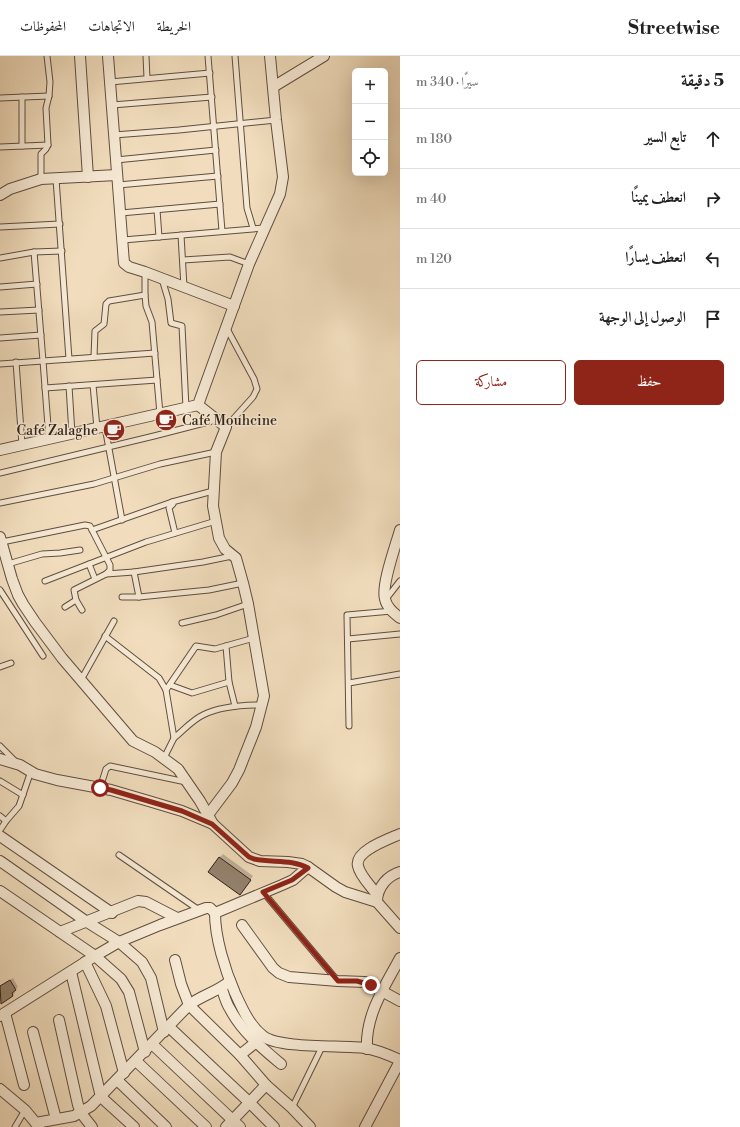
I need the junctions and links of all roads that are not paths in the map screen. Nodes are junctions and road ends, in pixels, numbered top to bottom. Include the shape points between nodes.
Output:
1 (47, 56) edge
2 (80, 56) edge
3 (108, 56) edge
4 (146, 56) edge
5 (208, 56) edge
6 (235, 56) edge
7 (270, 56) edge
8 (324, 56) edge
9 (210, 73) junction
10 (147, 78) junction
11 (110, 82) junction
12 (273, 87) junction
13 (49, 96) junction
14 (22, 97) junction
15 (212, 97) junction
16 (0, 98) edge
17 (112, 105) junction
18 (276, 120) junction
19 (240, 125) junction
20 (213, 127) junction
21 (114, 135) junction
22 (48, 145) junction
23 (22, 146) junction
24 (0, 147) edge
25 (216, 150) junction
26 (116, 160) junction
27 (117, 174) junction
28 (218, 176) junction
29 (88, 177) junction
30 (56, 179) junction
31 (41, 180) junction
32 (118, 185) junction
33 (0, 195) edge
34 (220, 204) junction
35 (157, 210) junction
36 (121, 213) junction
37 (60, 224) junction
38 (0, 226) edge
39 (253, 228) junction
40 (264, 228) junction
41 (222, 231) junction
42 (181, 235) junction
43 (159, 237) junction
44 (123, 240) junction
45 (62, 251) junction
46 (34, 252) junction
47 (0, 258) edge
48 (182, 260) junction
49 (249, 264) junction
50 (145, 272) junction
51 (161, 278) junction
52 (37, 284) junction
53 (0, 287) edge
54 (184, 287) junction
55 (144, 295) junction
56 (234, 306) junction
57 (39, 310) junction
58 (0, 312) edge
59 (226, 327) junction
60 (41, 335) junction
61 (0, 338) edge
62 (155, 353) junction
63 (94, 357) junction
64 (69, 359) junction
65 (43, 360) junction
66 (16, 362) junction
67 (0, 364) edge
68 (157, 380) junction
69 (93, 385) junction
70 (69, 386) junction
71 (45, 388) junction
72 (198, 406) junction
73 (186, 408) junction
74 (160, 414) junction
75 (216, 420) junction
76 (226, 427) junction
77 (101, 428) junction
78 (72, 434) junction
79 (49, 439) junction
80 (22, 445) junction
81 (108, 447) junction
82 (0, 450) edge
83 (216, 452) junction
84 (0, 473) edge
85 (114, 478) junction
86 (213, 491) junction
87 (172, 502) junction
88 (0, 503) edge
89 (122, 520) junction
90 (216, 521) junction
91 (92, 530) junction
92 (400, 530) edge
93 (175, 533) junction
94 (1, 539) edge
95 (80, 550) dead end
96 (233, 556) junction
97 (106, 557) junction
98 (8, 564) junction
99 (89, 564) junction
100 (134, 572) junction
101 (106, 574) junction
102 (95, 579) junction
103 (45, 581) dead end
104 (400, 581) edge
105 (243, 583) junction
106 (0, 590) edge
107 (122, 597) dead end
108 (139, 597) junction
109 (76, 600) junction
110 (385, 600) junction
111 (248, 604) junction
112 (65, 607) dead end
113 (82, 610) dead end
114 (392, 611) junction
115 (400, 618) edge
116 (114, 621) dead end
117 (35, 622) junction
118 (182, 623) dead end
119 (24, 628) junction
120 (400, 634) edge
121 (106, 636) junction
122 (254, 638) junction
123 (348, 639) junction
124 (226, 646) junction
125 (43, 656) dead end
126 (11, 663) dead end
127 (0, 667) edge
128 (400, 674) edge
129 (81, 680) junction
130 (229, 682) junction
131 (349, 683) junction
132 (170, 684) junction
133 (166, 690) junction
134 (235, 706) junction
135 (262, 706) junction
136 (349, 726) dead end
137 (174, 738) junction
138 (0, 746) edge
139 (164, 758) junction
140 (0, 759) edge
141 (20, 765) junction
142 (31, 771) junction
143 (0, 781) edge
144 (187, 783) junction
145 (100, 788) junction
146 (23, 795) junction
147 (0, 816) edge
148 (210, 820) junction
149 (6, 821) junction
150 (0, 830) edge
151 (400, 834) edge
152 (0, 836) edge
153 (120, 855) dead end
154 (0, 861) edge
155 (308, 868) junction
156 (400, 872) edge
157 (0, 891) edge
158 (263, 892) junction
159 (377, 898) junction
160 (199, 910) junction
161 (112, 912) junction
162 (215, 913) junction
163 (177, 918) junction
164 (87, 922) junction
165 (242, 925) dead end
166 (400, 928) edge
167 (60, 932) junction
168 (120, 942) junction
169 (95, 956) junction
170 (400, 958) edge
171 (175, 960) dead end
172 (85, 962) junction
173 (71, 972) junction
174 (230, 981) junction
175 (338, 981) junction
176 (222, 988) junction
177 (382, 991) junction
178 (400, 1001) edge
179 (189, 1005) junction
180 (2, 1014) edge
181 (59, 1020) dead end
182 (166, 1029) junction
183 (34, 1032) dead end
184 (256, 1043) junction
185 (152, 1044) junction
186 (322, 1047) junction
187 (367, 1049) junction
188 (145, 1052) junction
189 (240, 1055) junction
190 (400, 1060) edge
191 (136, 1061) junction
192 (281, 1064) dead end
193 (120, 1077) junction
194 (266, 1085) junction
195 (24, 1086) dead end
196 (0, 1089) edge
197 (101, 1097) junction
198 (250, 1102) junction
199 (292, 1108) junction
200 (25, 1110) junction
201 (81, 1113) junction
202 (56, 1119) junction
203 (37, 1125) edge
204 (233, 1125) edge
205 (16, 1127) edge
206 (92, 1127) edge
207 (134, 1127) edge
208 (166, 1127) edge
209 (206, 1127) edge
210 (274, 1127) edge
211 (310, 1127) edge
212 (365, 1127) edge

1 - 13 lane
2 - 29 street
3 - 11 street
4 - 10 lane
5 - 9 lane
6 - 19 lane
7 - 12 street
8 - 12 street
9 - 10 lane
9 - 15 lane
10 - 11 lane
11 - 17 street
12 - 18 street
13 - 14 lane
13 - 22 lane via 46,108
14 - 16 lane
14 - 23 lane
15 - 17 lane
15 - 20 lane
17 - 21 street
18 - 19 lane
18 - 40 street via 283,181 280,194
19 - 20 lane
19 - 39 lane via 247,208
20 - 21 lane
20 - 25 lane
21 - 26 street
22 - 23 lane
22 - 31 lane via 41,154
23 - 24 lane
25 - 26 lane
25 - 28 lane
26 - 27 street
27 - 29 street
27 - 32 street
28 - 32 lane
28 - 34 lane
29 - 30 street
30 - 31 street
30 - 37 lane
31 - 33 street via 10,189
32 - 36 street
34 - 35 lane
34 - 41 lane
35 - 36 lane
35 - 43 lane
36 - 44 street
37 - 38 lane
37 - 45 lane
39 - 40 lane
39 - 41 lane
40 - 49 street
41 - 42 lane
42 - 43 lane
42 - 48 lane
43 - 44 lane
44 - 50 street via 126,266
45 - 46 lane
45 - 64 lane
46 - 47 lane
46 - 52 lane
48 - 49 lane via 230,257
48 - 54 lane
49 - 56 street
50 - 51 street
50 - 55 lane
51 - 54 street
51 - 73 lane via 168,299 171,323 182,326
52 - 53 lane
52 - 57 lane
54 - 56 street
55 - 62 lane via 152,322
55 - 63 lane via 109,301 106,304 104,324 95,331
56 - 59 street
57 - 58 lane
57 - 60 lane
59 - 72 street
59 - 76 lane via 257,389 253,398
60 - 61 lane
60 - 65 lane
62 - 63 lane
62 - 68 lane
63 - 64 lane
64 - 65 lane
65 - 66 lane
65 - 71 lane
66 - 67 lane
66 - 80 lane
68 - 69 lane
68 - 74 lane
69 - 70 lane
69 - 77 lane
70 - 71 lane
70 - 78 lane
71 - 79 lane
72 - 73 street
72 - 75 street
73 - 74 street
74 - 77 street
75 - 76 street
75 - 81 lane
76 - 83 street
77 - 78 street
77 - 81 lane
78 - 79 street
79 - 80 street
80 - 82 street
81 - 84 lane
81 - 85 lane
83 - 85 lane via 160,464
83 - 86 street
85 - 88 lane
85 - 89 lane
86 - 87 lane
86 - 90 street
87 - 89 lane
87 - 93 lane via 170,510
89 - 91 lane
90 - 93 lane
90 - 96 street via 219,538 227,552
91 - 94 lane via 90,526 85,525
91 - 97 lane
92 - 110 street via 384,589
93 - 97 lane
94 - 98 street
95 - 98 lane via 42,554
96 - 100 lane
96 - 105 street
97 - 99 lane
97 - 101 lane via 110,568
98 - 117 street via 18,595
99 - 102 lane
99 - 103 lane
100 - 101 lane
100 - 108 lane
101 - 102 lane
102 - 109 lane via 74,590
104 - 110 lane
105 - 108 lane via 209,590
105 - 111 street
106 - 119 lane
107 - 108 lane
109 - 112 lane
109 - 113 lane
110 - 114 street
111 - 118 lane
111 - 122 street
114 - 115 street
114 - 123 lane via 347,615
116 - 121 lane
117 - 119 lane
117 - 129 street
119 - 125 lane
120 - 123 lane
121 - 129 lane
121 - 133 lane via 159,678
122 - 124 lane
122 - 135 street via 264,693
123 - 131 lane
124 - 130 lane
124 - 132 lane via 215,649 196,646
126 - 127 lane
128 - 131 lane
129 - 139 street via 133,741
130 - 132 lane via 192,693
130 - 134 lane
131 - 136 lane
132 - 133 lane
133 - 137 lane
134 - 135 lane
134 - 137 lane via 202,715
135 - 148 street via 239,770
137 - 139 lane
138 - 141 lane
139 - 144 street via 178,769
140 - 141 street
141 - 142 street
142 - 145 street via 56,780
142 - 146 lane
143 - 146 lane
144 - 145 lane via 110,766 106,769
144 - 148 street
145 - 148 street
146 - 149 lane via 19,806
147 - 149 lane
148 - 155 street via 249,857 302,864
149 - 150 lane
151 - 159 street via 359,856 357,865
152 - 161 street
153 - 160 lane
154 - 164 street
155 - 158 street via 292,880
155 - 159 street via 345,892
156 - 159 street via 384,883
157 - 167 street
158 - 162 street
158 - 175 lane
159 - 166 street
160 - 162 street via 210,908
160 - 163 street
161 - 163 street via 142,901
161 - 164 street
162 - 174 street via 216,936
163 - 168 street
164 - 167 street
164 - 168 street
165 - 175 street via 279,973
167 - 169 street
168 - 169 street
168 - 182 street via 137,956 147,969
169 - 172 street
169 - 188 street via 125,984
170 - 177 street
171 - 179 street
172 - 173 street
172 - 193 street via 106,1006
173 - 180 street
173 - 197 street
174 - 176 street
174 - 186 street via 247,1018 264,1037 282,1043
175 - 177 street via 365,982
176 - 179 street
176 - 184 street via 230,1009
177 - 178 street
177 - 187 street via 370,1019 366,1038
179 - 182 street
179 - 189 street
180 - 195 street
181 - 201 street
182 - 185 street
182 - 198 street
183 - 202 street
184 - 189 street
184 - 192 street
185 - 188 street
185 - 204 street
186 - 187 street
186 - 199 lane
187 - 190 street
188 - 191 street
189 - 194 street
190 - 212 street
191 - 193 street
191 - 209 street
193 - 197 street
193 - 208 street
194 - 198 street
194 - 199 street
196 - 200 street
197 - 201 street
197 - 207 street
198 - 204 street
198 - 210 street
199 - 211 street
200 - 203 street
200 - 205 lane
201 - 202 street
201 - 206 street
202 - 203 street

